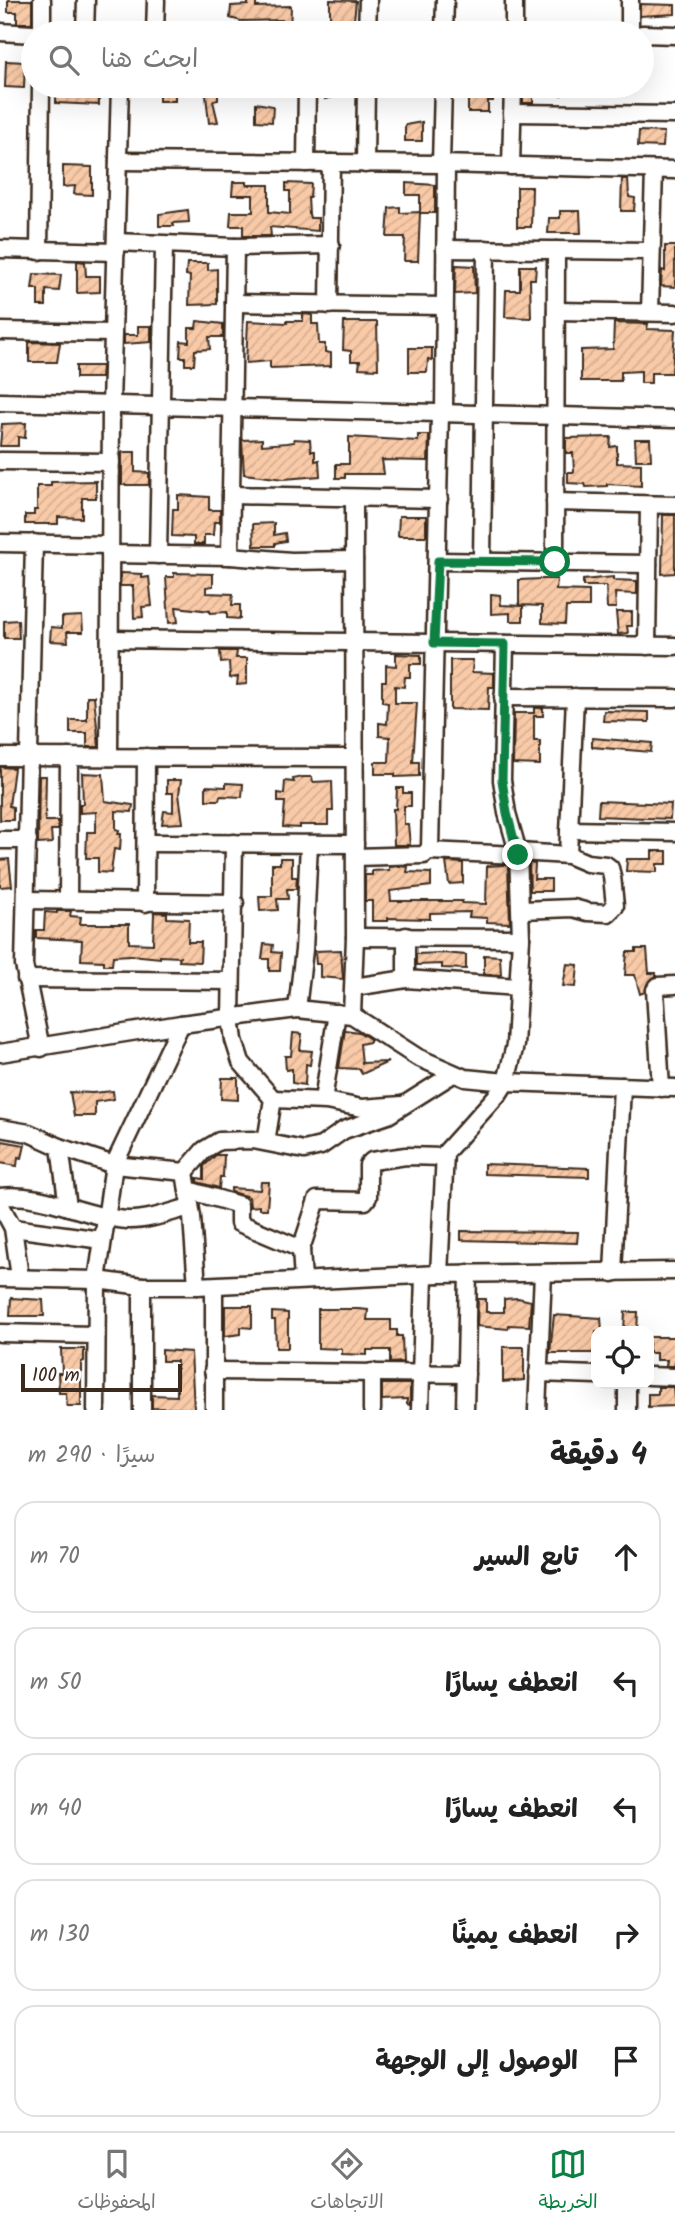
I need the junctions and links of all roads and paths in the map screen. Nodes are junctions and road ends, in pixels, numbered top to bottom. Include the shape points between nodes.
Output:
1 (42, 0) edge
2 (86, 0) edge
3 (156, 0) edge
4 (368, 0) edge
5 (445, 0) edge
6 (514, 0) edge
7 (630, 0) edge
8 (42, 21) edge
9 (85, 21) edge
10 (155, 21) edge
11 (367, 21) edge
12 (444, 21) edge
13 (514, 21) edge
14 (630, 21) edge
15 (0, 32) edge
16 (21, 33) edge
17 (654, 34) edge
18 (675, 35) edge
19 (41, 98) edge
20 (120, 98) edge
21 (307, 98) edge
22 (366, 98) edge
23 (443, 98) edge
24 (513, 98) edge
25 (512, 113) junction
26 (675, 115) edge
27 (118, 161) junction
28 (306, 163) junction
29 (331, 163) junction
30 (365, 163) junction
31 (444, 164) junction
32 (511, 166) junction
33 (654, 170) junction
34 (675, 170) edge
35 (164, 245) junction
36 (331, 245) junction
37 (116, 247) junction
38 (235, 247) junction
39 (0, 249) edge
40 (445, 249) junction
41 (486, 249) junction
42 (556, 250) junction
43 (39, 251) junction
44 (651, 251) junction
45 (234, 303) junction
46 (329, 305) junction
47 (444, 306) junction
48 (556, 311) junction
49 (650, 312) junction
50 (675, 313) edge
51 (0, 331) edge
52 (113, 333) junction
53 (0, 402) edge
54 (111, 405) junction
55 (161, 406) junction
56 (232, 408) junction
57 (442, 413) junction
58 (485, 415) junction
59 (556, 416) junction
60 (675, 419) edge
61 (0, 461) edge
62 (111, 462) junction
63 (231, 495) junction
64 (354, 499) junction
65 (439, 499) junction
66 (555, 502) junction
67 (649, 505) junction
68 (675, 505) edge
69 (0, 543) edge
70 (34, 543) junction
71 (110, 550) junction
72 (158, 555) junction
73 (230, 556) junction
74 (355, 560) junction
75 (438, 561) junction
76 (482, 561) junction
77 (555, 562) junction
78 (649, 564) junction
79 (110, 639) junction
80 (355, 642) junction
81 (434, 643) junction
82 (505, 644) junction
83 (647, 646) junction
84 (675, 646) edge
85 (503, 697) junction
86 (575, 697) junction
87 (675, 698) edge
88 (0, 757) edge
89 (69, 757) junction
90 (109, 757) junction
91 (146, 757) junction
92 (30, 758) junction
93 (355, 758) junction
94 (569, 830) junction
95 (675, 832) edge
96 (0, 840) edge
97 (28, 840) junction
98 (146, 843) junction
99 (234, 844) junction
100 (309, 844) junction
101 (355, 850) junction
102 (429, 852) junction
103 (518, 854) junction
104 (568, 855) junction
105 (68, 900) junction
106 (26, 901) junction
107 (145, 903) junction
108 (235, 903) junction
109 (522, 910) junction
110 (406, 936) junction
111 (355, 937) junction
112 (521, 938) junction
113 (26, 979) junction
114 (406, 979) junction
115 (231, 981) junction
116 (675, 985) edge
117 (354, 987) junction
118 (518, 987) junction
119 (297, 1009) junction
120 (344, 1014) junction
121 (231, 1018) junction
122 (181, 1024) junction
123 (41, 1048) junction
124 (0, 1053) edge
125 (453, 1074) junction
126 (506, 1082) junction
127 (622, 1086) junction
128 (668, 1088) edge
129 (273, 1099) junction
130 (323, 1100) junction
131 (405, 1105) junction
132 (0, 1128) edge
133 (266, 1142) junction
134 (60, 1147) junction
135 (444, 1157) junction
136 (114, 1165) junction
137 (185, 1172) junction
138 (188, 1190) junction
139 (0, 1198) edge
140 (0, 1204) edge
141 (68, 1207) junction
142 (190, 1207) junction
143 (106, 1217) junction
144 (13, 1228) junction
145 (102, 1240) junction
146 (302, 1249) junction
147 (675, 1271) edge
148 (468, 1273) junction
149 (543, 1273) junction
150 (613, 1273) junction
151 (432, 1275) junction
152 (20, 1277) junction
153 (0, 1278) edge
154 (97, 1280) junction
155 (303, 1280) junction
156 (142, 1286) junction
157 (206, 1286) junction
158 (0, 1333) edge
159 (95, 1335) junction
160 (213, 1371) junction
161 (372, 1372) junction
162 (420, 1373) junction
163 (538, 1373) junction
164 (466, 1374) junction
165 (591, 1375) edge
166 (654, 1376) edge
167 (675, 1377) edge
168 (627, 1389) edge
169 (96, 1410) edge
170 (142, 1410) edge
171 (214, 1410) edge
172 (372, 1410) edge
173 (421, 1410) edge
174 (465, 1410) edge
175 (537, 1410) edge
176 (627, 1410) edge

1 - 8 street
2 - 9 street
3 - 10 street
4 - 11 street
5 - 12 street
6 - 13 street
7 - 14 street
15 - 16 street
17 - 18 street
19 - 43 street
20 - 27 street
21 - 28 street
22 - 30 street
23 - 31 street
24 - 25 street
25 - 26 street
25 - 32 street
27 - 28 street
27 - 37 street
28 - 29 street
29 - 30 street
29 - 36 street
30 - 31 street
31 - 32 street
31 - 40 street
32 - 33 street
33 - 34 street
33 - 44 street
35 - 37 street
35 - 38 street
35 - 55 street
36 - 38 street
36 - 46 street
37 - 43 street
37 - 52 street
38 - 45 street
39 - 43 street
40 - 41 street
40 - 47 street
41 - 42 street
41 - 58 street
42 - 44 street
42 - 48 street
44 - 49 street
45 - 46 street
45 - 56 street
46 - 47 street
47 - 57 street
48 - 49 street
48 - 59 street
49 - 50 street
51 - 52 street
52 - 54 street
53 - 54 street
54 - 55 street
54 - 62 street
55 - 56 street
55 - 72 street
56 - 57 street
56 - 63 street
57 - 58 street
57 - 65 street
58 - 59 street
58 - 76 street
59 - 60 street
59 - 66 street
61 - 62 street
62 - 71 street
63 - 64 street
63 - 73 street
64 - 65 street
64 - 74 street
65 - 75 street
66 - 67 street
66 - 77 street
67 - 68 street
67 - 78 street
69 - 70 street
70 - 71 street
70 - 92 street
71 - 72 street
71 - 79 street
72 - 73 street
73 - 74 street
74 - 80 street
75 - 76 street
75 - 81 street
76 - 77 street
77 - 78 street
78 - 83 street
79 - 80 street
79 - 90 street
80 - 81 street
80 - 93 street
81 - 82 street
81 - 102 street
82 - 83 street
82 - 85 street
83 - 84 street
85 - 86 street
85 - 103 street via 502,780
86 - 87 street
86 - 94 street
88 - 92 street
89 - 90 street
89 - 92 street
89 - 105 street
90 - 91 street
91 - 93 street
91 - 98 street
92 - 97 street
93 - 101 street
94 - 95 street
94 - 104 street
96 - 97 street
97 - 106 street
98 - 99 street
98 - 107 street
99 - 100 street
99 - 108 street
100 - 101 street
100 - 119 street
101 - 102 street
101 - 111 street
102 - 103 street
103 - 104 street
103 - 109 street
104 - 109 street via 611,868 612,910
105 - 106 street
105 - 107 street
106 - 113 street
107 - 108 street
108 - 115 street
109 - 112 street
110 - 111 street
110 - 112 street
110 - 114 street
111 - 117 street
112 - 118 street
113 - 115 street
113 - 123 street
114 - 117 street
114 - 118 street
115 - 121 street
116 - 128 street via 654,990
117 - 120 street
118 - 126 street
119 - 120 street
119 - 121 street
120 - 125 street
120 - 130 street
121 - 122 street
121 - 129 street via 241,1062
122 - 123 street
122 - 136 street
123 - 124 street
125 - 126 street
125 - 131 street
126 - 127 street
126 - 135 street
127 - 128 street
127 - 150 street
129 - 130 street
129 - 133 street
130 - 131 street via 355,1108
131 - 133 street via 344,1130 313,1149
132 - 134 street via 29,1133
133 - 137 street via 219,1141
134 - 136 street
134 - 141 street
135 - 146 street via 406,1156 370,1162 367,1200 317,1200
135 - 151 street
136 - 137 street
136 - 143 street
137 - 138 street
138 - 142 street
138 - 146 street via 239,1205 240,1223
139 - 141 street via 25,1195
140 - 144 street
141 - 143 street
142 - 143 street via 133,1220
142 - 157 street
143 - 145 street
144 - 145 street
144 - 152 street
145 - 154 street
146 - 155 street
147 - 150 street
148 - 149 street
148 - 151 street
148 - 164 street
149 - 150 street
149 - 163 street
151 - 155 street
151 - 162 street
152 - 153 street
152 - 154 street
154 - 156 street
154 - 159 street
155 - 157 street
156 - 157 street
156 - 170 street
157 - 160 street
158 - 159 street
159 - 169 street
160 - 161 street
160 - 171 street
161 - 162 street
161 - 172 street
162 - 164 street
162 - 173 street
163 - 165 street
163 - 175 street
164 - 174 street
166 - 167 street
168 - 176 street

